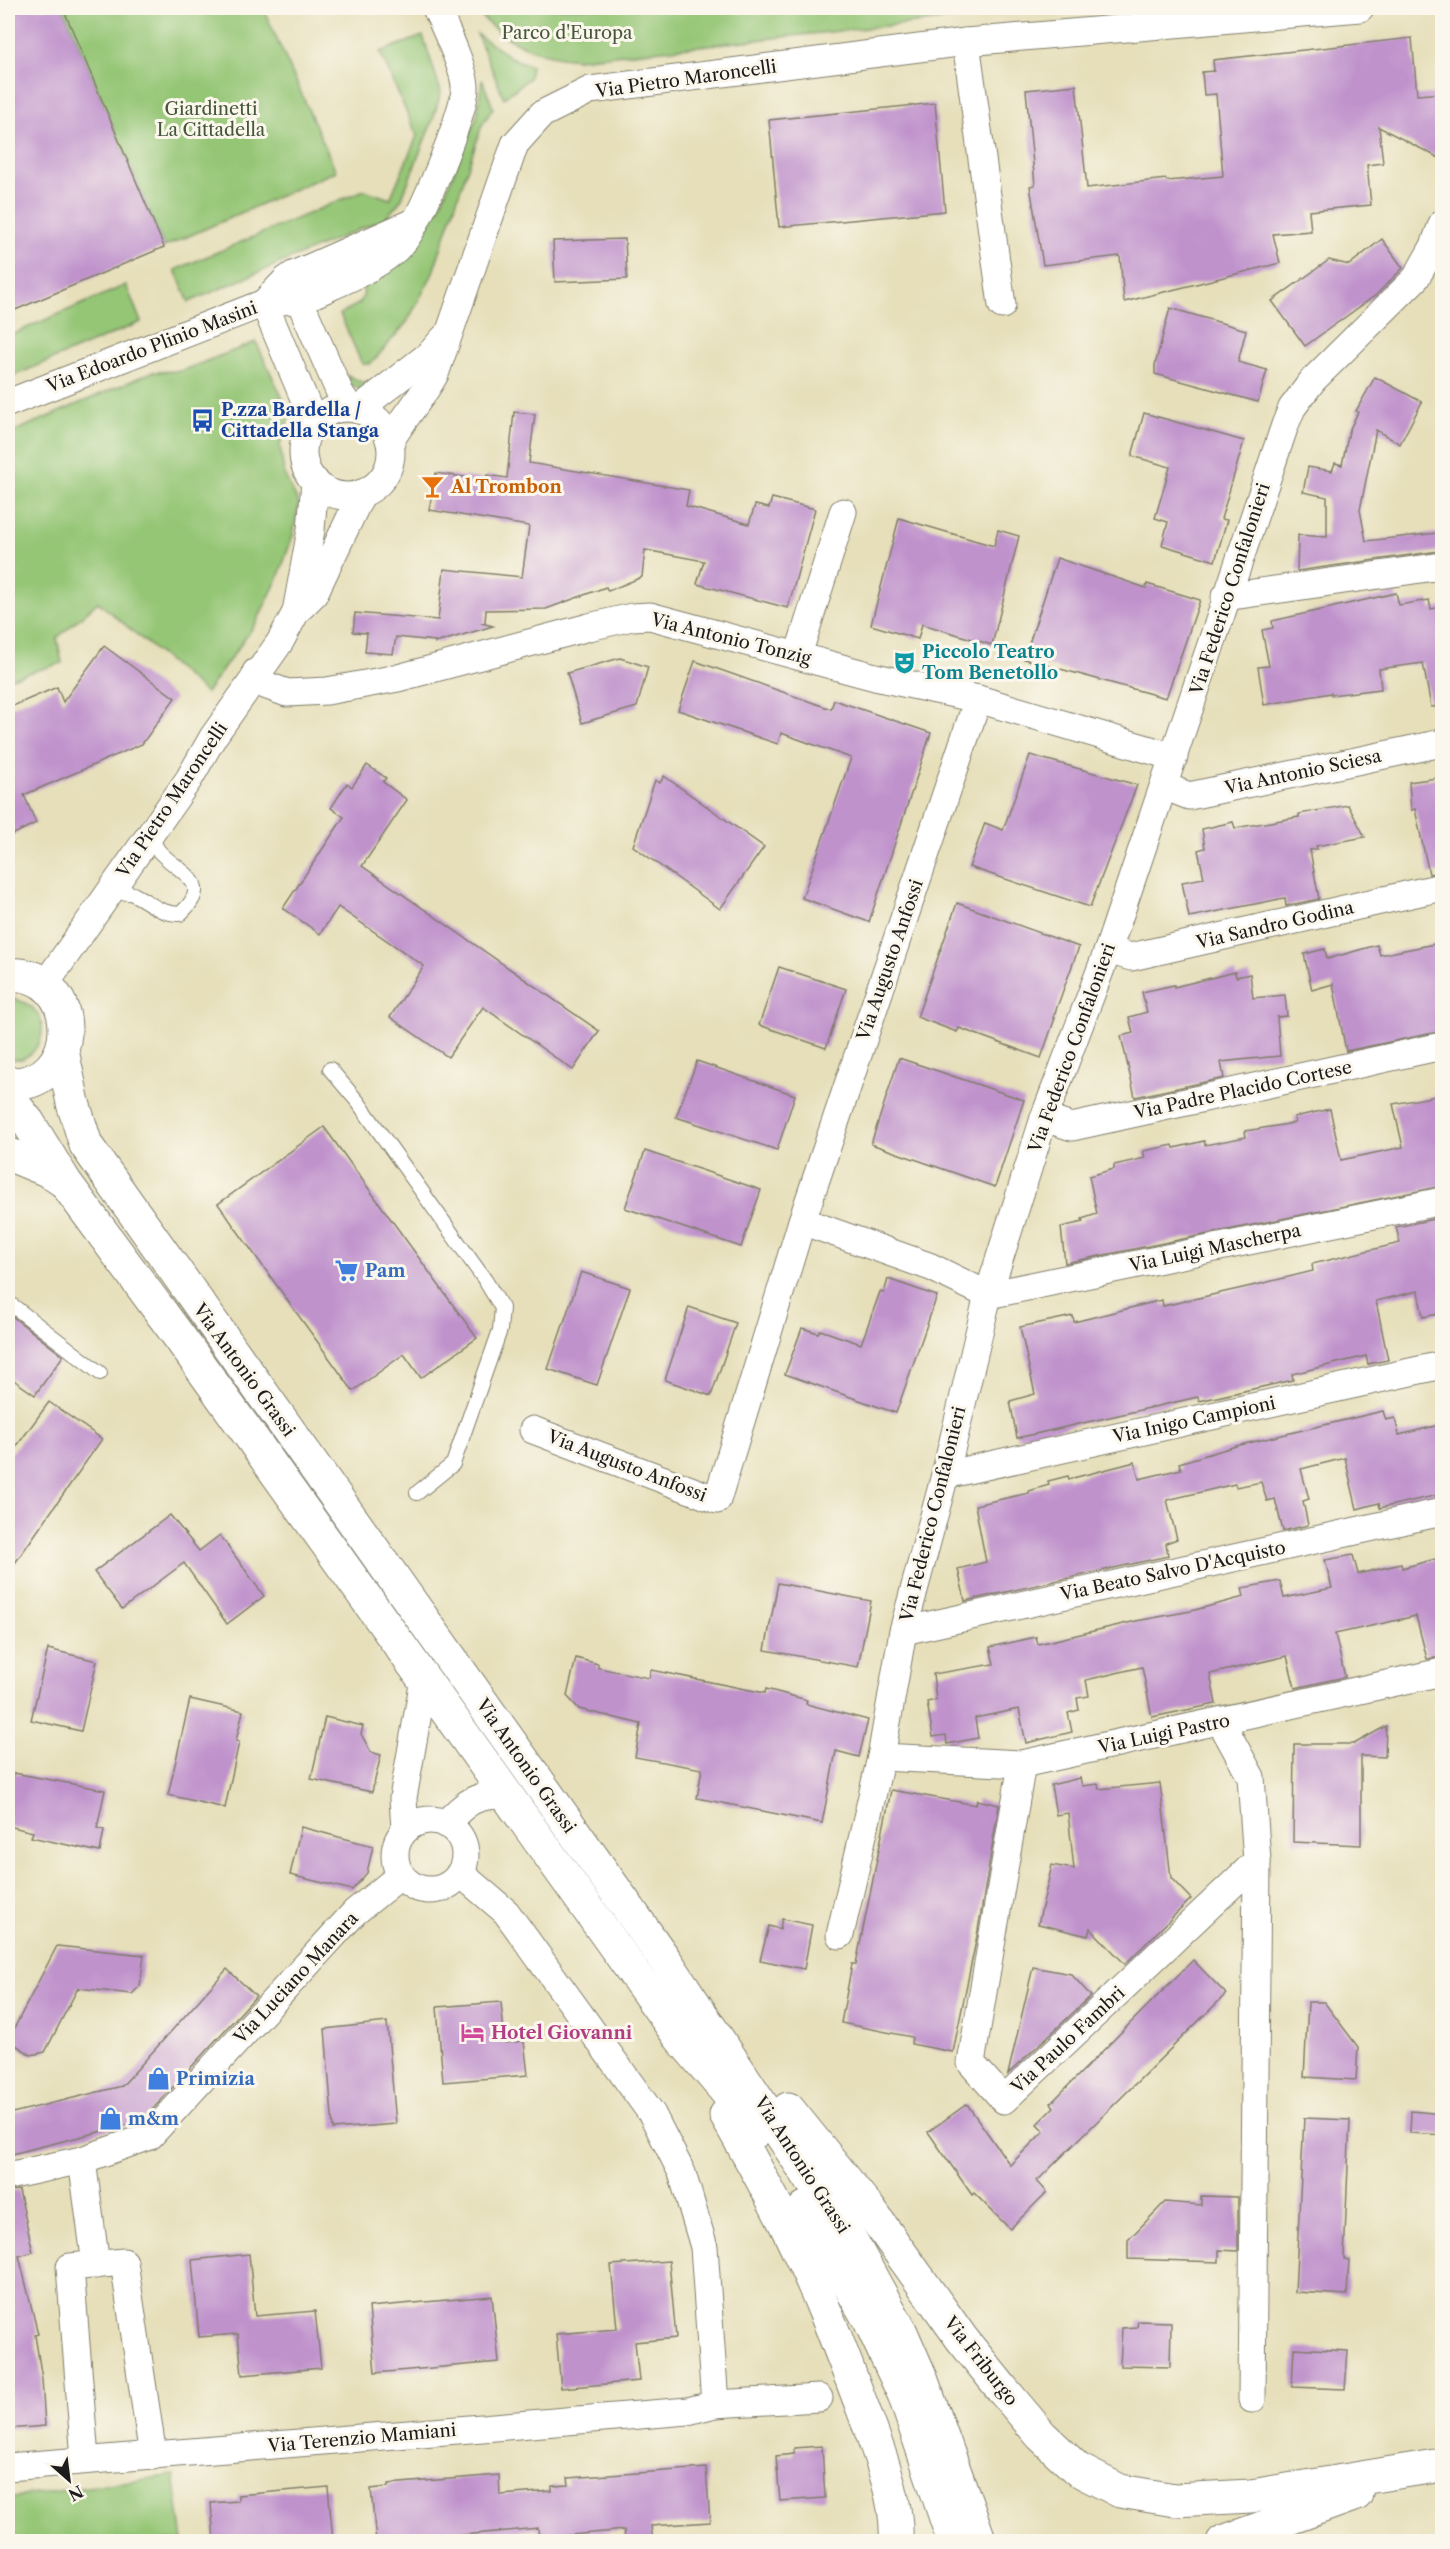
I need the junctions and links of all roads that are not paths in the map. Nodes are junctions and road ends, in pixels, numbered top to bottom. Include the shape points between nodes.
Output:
1 (436, 8) edge
2 (1360, 8) edge
3 (966, 42) junction
4 (415, 221) junction
5 (1438, 235) edge
6 (299, 299) junction
7 (264, 303) junction
8 (1002, 305) dead end
9 (448, 333) junction
10 (8, 403) edge
11 (354, 409) junction
12 (311, 428) junction
13 (390, 442) junction
14 (315, 482) junction
15 (362, 493) junction
16 (843, 512) dead end
17 (1443, 566) edge
18 (1225, 597) junction
19 (296, 612) junction
20 (798, 655) junction
21 (256, 672) junction
22 (978, 699) junction
23 (1443, 743) edge
24 (1174, 757) junction
25 (1164, 786) junction
26 (151, 833) junction
27 (1443, 887) edge
28 (110, 893) junction
29 (1108, 950) junction
30 (20, 975) edge
31 (1443, 1046) edge
32 (62, 1050) junction
33 (330, 1069) dead end
34 (8, 1084) edge
35 (8, 1097) edge
36 (1044, 1118) junction
37 (8, 1154) edge
38 (65, 1182) junction
39 (1443, 1201) edge
40 (802, 1221) junction
41 (988, 1295) junction
42 (8, 1302) edge
43 (1443, 1365) edge
44 (100, 1373) dead end
45 (533, 1430) dead end
46 (945, 1475) junction
47 (417, 1492) dead end
48 (1443, 1512) edge
49 (903, 1631) junction
50 (1443, 1672) edge
51 (424, 1679) junction
52 (1221, 1722) junction
53 (881, 1757) junction
54 (1022, 1764) junction
55 (508, 1795) junction
56 (446, 1824) junction
57 (405, 1830) junction
58 (1257, 1861) junction
59 (460, 1873) junction
60 (401, 1875) junction
61 (840, 1935) dead end
62 (665, 1960) junction
63 (679, 2036) junction
64 (82, 2160) junction
65 (8, 2176) edge
66 (96, 2265) junction
67 (819, 2398) dead end
68 (1252, 2399) dead end
69 (715, 2404) junction
70 (153, 2456) junction
71 (85, 2460) junction
72 (1439, 2464) edge
73 (8, 2467) edge
74 (954, 2504) junction
75 (896, 2541) edge
76 (954, 2541) edge
77 (980, 2541) edge
78 (1224, 2541) edge

1 - 4 street, Via Edoardo Plinio Masini via 466,88 462,110
2 - 3 street, Via Pietro Maroncelli
3 - 8 street
3 - 9 street, Via Pietro Maroncelli via 590,90 542,114 515,144
4 - 6 street, Via Edoardo Plinio Masini via 404,241 386,257
4 - 7 street via 293,275
5 - 18 street, Via Federico Confalonieri via 1409,287 1313,380 1292,408
6 - 7 street, Via Edoardo Plinio Masini
6 - 11 street via 340,393
7 - 10 street, Via Edoardo Plinio Masini
7 - 12 street via 308,408
9 - 11 street, Via Pietro Maroncelli via 430,354
9 - 13 street, Via Pietro Maroncelli via 435,374
11 - 12 street via 328,413
11 - 13 street via 378,421
12 - 14 street via 304,455
13 - 15 street via 391,458 386,473
14 - 15 street via 337,495
14 - 19 street, Via Pietro Maroncelli
15 - 19 street, Via Pietro Maroncelli via 314,594
16 - 20 street
17 - 18 street
18 - 24 street, Via Federico Confalonieri
19 - 21 street, Via Pietro Maroncelli via 280,642
20 - 21 street, Via Antonio Tonzig via 650,616 632,617 398,678 327,691 287,693 265,685
20 - 22 street, Via Antonio Tonzig
21 - 26 street, Via Pietro Maroncelli
22 - 24 street, Via Antonio Tonzig
22 - 40 street, Via Augusto Anfossi
23 - 25 street, Via Antonio Sciesa via 1189,796
24 - 25 street, Via Federico Confalonieri
25 - 29 street, Via Federico Confalonieri
26 - 28 street, Via Pietro Maroncelli
26 - 28 lane via 157,850 187,873 194,884 196,895 190,905 180,914 170,914 132,893
27 - 29 street, Via Sandro Godina via 1131,957
28 - 30 street, Via Pietro Maroncelli
29 - 36 street, Via Federico Confalonieri
30 - 32 street, Via Antonio Grassi via 52,993 63,1010 66,1030
31 - 36 street, Via Padre Placido Cortese via 1072,1127
32 - 34 street via 43,1074 25,1083
32 - 62 street, Via Antonio Grassi via 86,1145
33 - 47 lane via 358,1102 502,1308 500,1330 453,1464
35 - 38 street, Via Antonio Grassi
36 - 41 street, Via Federico Confalonieri
37 - 38 street
38 - 51 street, Via Antonio Grassi
39 - 41 street, Via Luigi Mascherpa
40 - 41 street via 931,1267
40 - 45 street, Via Augusto Anfossi via 717,1500
41 - 46 street, Via Federico Confalonieri
42 - 44 lane
43 - 46 street, Via Inigo Campioni
46 - 49 street, Via Federico Confalonieri
48 - 49 street, Via Beato Salvo D'Acquisto
49 - 53 street, Via Federico Confalonieri
50 - 52 street, Via Luigi Pastro
51 - 55 street, Via Antonio Grassi
51 - 57 street via 402,1798
52 - 54 street, Via Luigi Pastro
52 - 58 street via 1251,1777
53 - 54 street, Via Luigi Pastro
53 - 61 street, Via Federico Confalonieri
54 - 58 street, Via Paulo Fambri via 971,2063 1004,2100
55 - 56 street via 485,1794 465,1804
55 - 63 street, Via Antonio Grassi
56 - 57 street via 424,1821
56 - 59 street via 462,1840 465,1851
57 - 60 street via 395,1852
58 - 68 street
59 - 60 street via 442,1888 430,1890 409,1883
59 - 69 street via 506,1912 652,2114 682,2173 704,2247
60 - 64 street, Via Luciano Manara via 355,1912 150,2136
62 - 72 street, Via Friburgo via 869,2210 1003,2390 1041,2435 1077,2469 1120,2491 1175,2500 1251,2496
62 - 74 street, Via Antonio Grassi via 853,2245 900,2330 921,2378
63 - 74 street, Via Antonio Grassi via 766,2145 823,2238 870,2321
63 - 75 street via 771,2194 801,2256 883,2464
64 - 65 street, Via Luciano Manara
64 - 66 street
66 - 70 street via 124,2262
66 - 71 street via 70,2267
67 - 69 street, Via Terenzio Mamiani
69 - 70 street, Via Terenzio Mamiani via 688,2411
70 - 71 street, Via Terenzio Mamiani
71 - 73 street, Via Terenzio Mamiani
72 - 78 street, Via Friburgo
74 - 76 street
74 - 77 street

